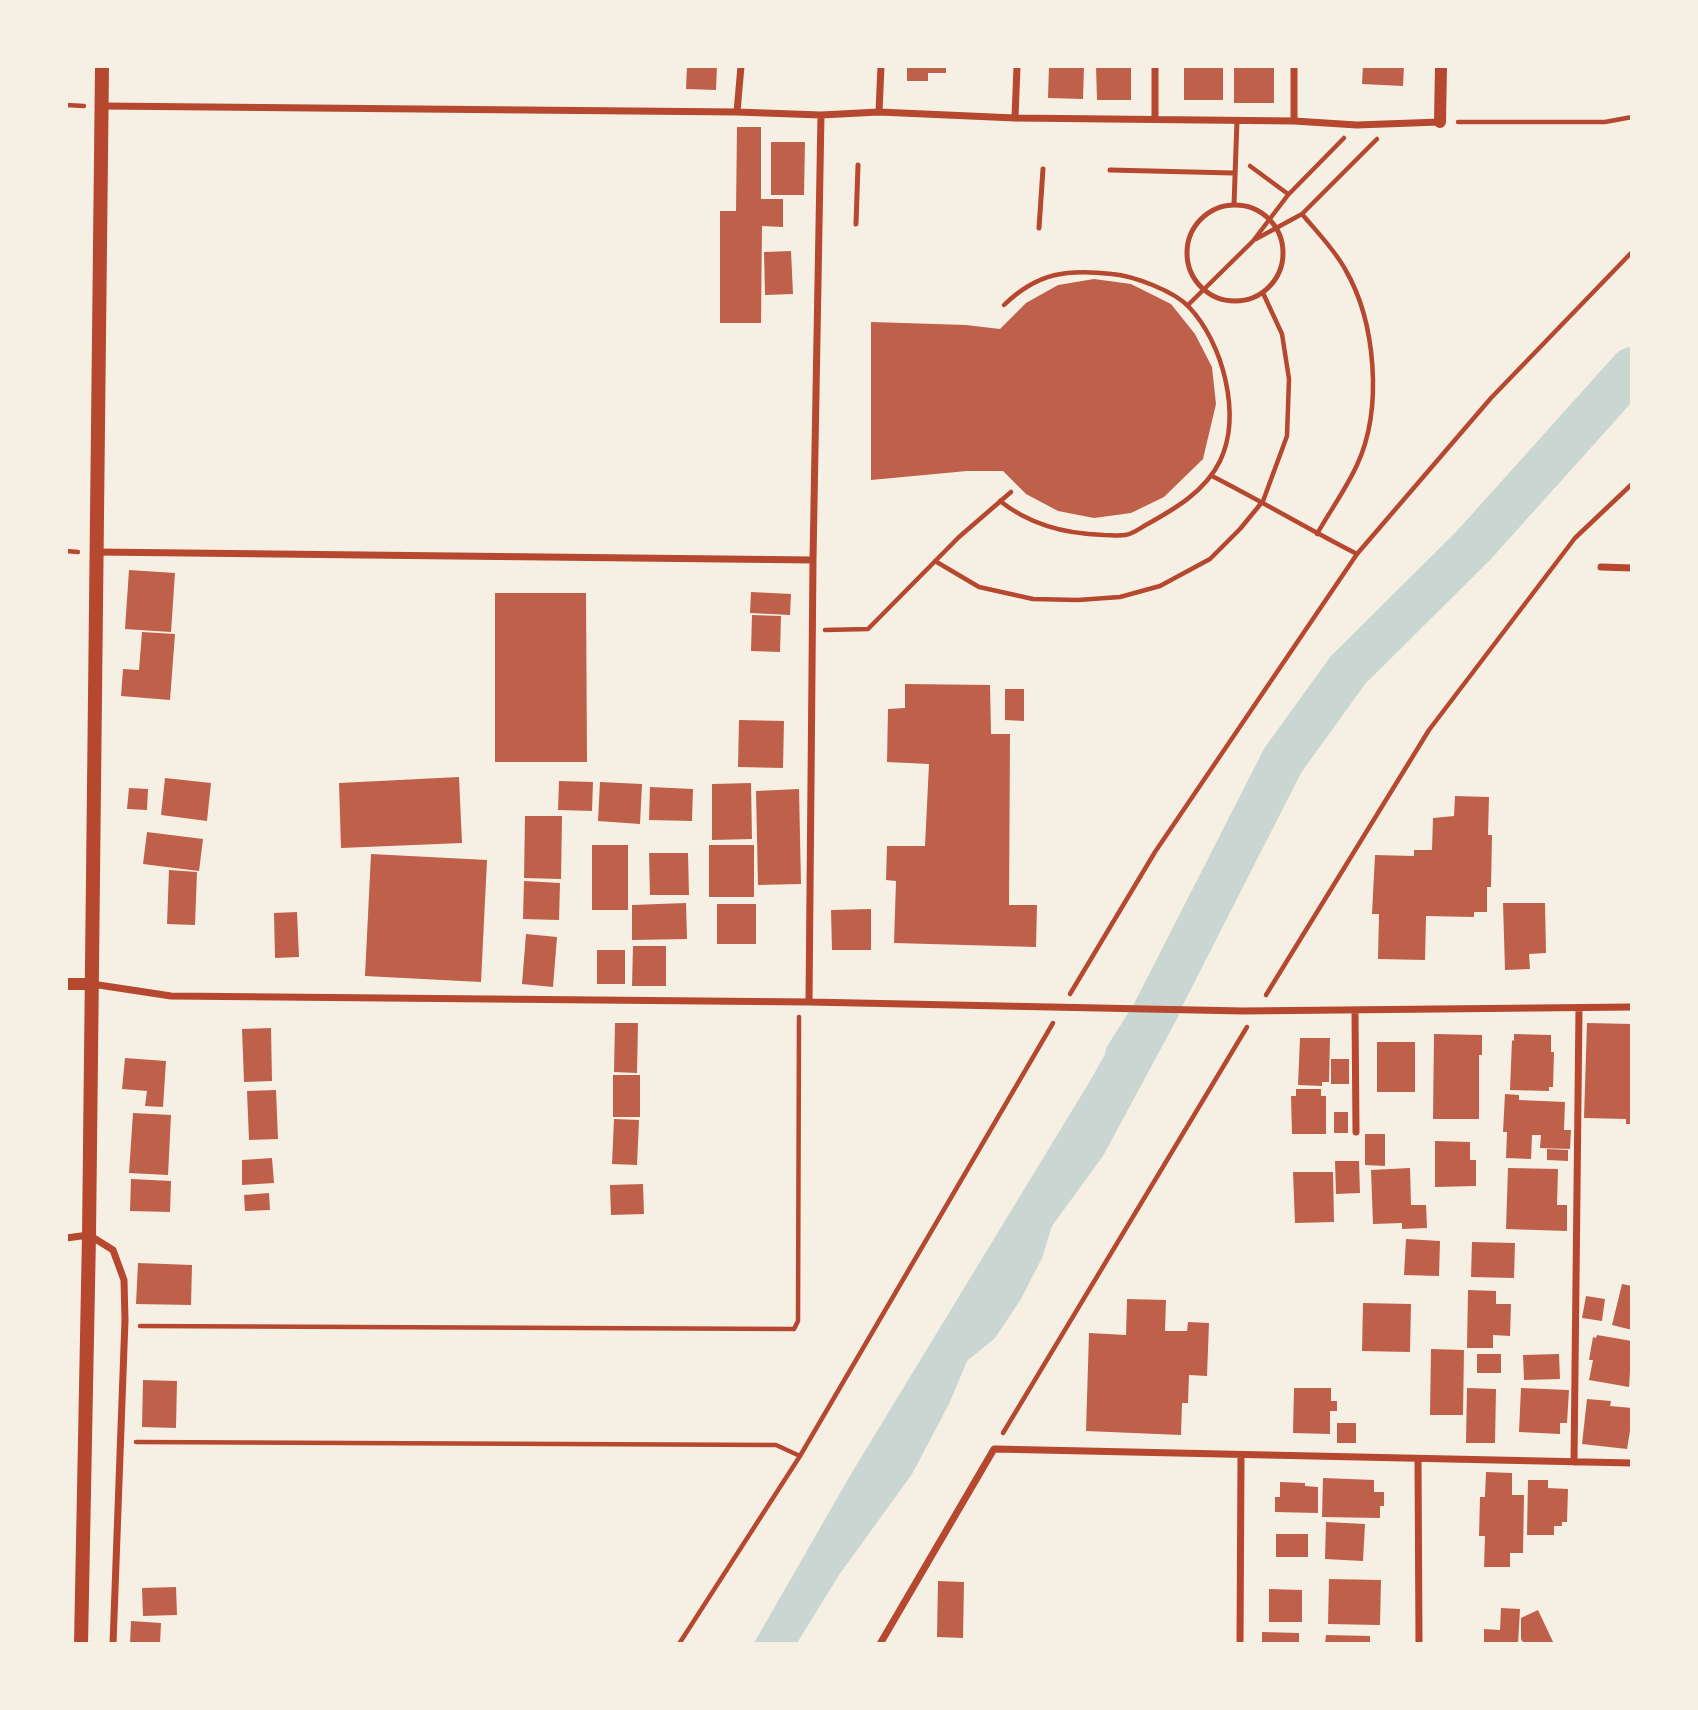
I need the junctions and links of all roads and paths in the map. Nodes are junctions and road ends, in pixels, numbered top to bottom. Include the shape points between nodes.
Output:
1 (102, 66) edge
2 (741, 66) edge
3 (881, 66) edge
4 (1017, 66) edge
5 (1155, 66) edge
6 (1294, 66) edge
7 (1441, 66) edge
8 (102, 106) junction
9 (737, 112) junction
10 (879, 112) junction
11 (821, 115) junction
12 (1632, 117) edge
13 (1015, 118) junction
14 (1155, 119) junction
15 (1237, 120) junction
16 (1294, 121) junction
17 (1440, 122) junction
18 (1392, 123) junction
19 (1357, 125) junction
20 (1234, 157) junction
21 (858, 165) dead end
22 (1043, 169) dead end
23 (1110, 170) dead end
24 (1233, 173) junction
25 (1288, 195) junction
26 (1234, 205) junction
27 (1303, 214) junction
28 (1269, 219) junction
29 (856, 224) dead end
30 (1039, 228) dead end
31 (1277, 228) junction
32 (1253, 241) junction
33 (1632, 252) edge
34 (1203, 290) junction
35 (1263, 293) junction
36 (1004, 305) dead end
37 (1188, 305) junction
38 (1212, 476) junction
39 (1632, 484) edge
40 (1011, 492) dead end
41 (1000, 501) junction
42 (1263, 502) junction
43 (1317, 534) junction
44 (96, 552) junction
45 (1357, 554) junction
46 (813, 560) junction
47 (935, 561) junction
48 (1601, 567) dead end
49 (1632, 568) edge
50 (812, 631) junction
51 (66, 984) edge
52 (91, 984) junction
53 (799, 1002) junction
54 (809, 1002) junction
55 (1632, 1007) edge
56 (1062, 1008) junction
57 (1579, 1008) junction
58 (1256, 1011) junction
59 (1355, 1012) junction
60 (1356, 1132) dead end
61 (89, 1235) junction
62 (66, 1238) edge
63 (125, 1326) junction
64 (121, 1442) junction
65 (994, 1449) junction
66 (1241, 1455) junction
67 (800, 1456) junction
68 (1418, 1459) junction
69 (1574, 1462) junction
70 (1632, 1463) edge
71 (81, 1643) edge
72 (113, 1643) edge
73 (679, 1643) edge
74 (880, 1643) edge
75 (1240, 1643) edge
76 (1419, 1643) edge

1 - 8 main road
2 - 9 street
3 - 10 street
4 - 13 street
5 - 14 street
6 - 16 street
7 - 17 street
8 - 9 street
8 - 44 main road
9 - 11 street
10 - 11 street
10 - 13 street
11 - 46 street
12 - 17 path via 1605,122
13 - 14 street
14 - 15 street
15 - 16 street
15 - 20 lane
16 - 19 street
17 - 18 street
18 - 19 street
18 - 27 path
19 - 25 path
20 - 24 lane
20 - 25 path
21 - 29 lane
22 - 30 lane
23 - 24 lane
24 - 26 lane
25 - 28 path
26 - 28 lane via 1253,208
26 - 34 lane via 1205,215 1187,242 1190,273
27 - 31 path
27 - 43 path via 1346,270 1367,323 1374,370 1358,464
28 - 31 lane
28 - 32 path
31 - 32 path
31 - 35 lane via 1283,261
32 - 34 path
33 - 45 path via 1491,398
34 - 35 lane via 1223,301 1236,302
34 - 37 path
35 - 42 path via 1282,334 1289,380 1287,436
36 - 37 path via 1053,274 1080,270 1123,275
37 - 38 path via 1210,337 1227,378 1230,420 1222,458
38 - 41 path via 1169,513 1126,535 1080,534 1038,524
38 - 42 path
39 - 58 path via 1576,538 1429,730
40 - 41 path
41 - 47 path
42 - 43 path
42 - 47 path via 1210,559 1160,586 1120,597 1033,599 979,587
43 - 45 path
44 - 46 street
44 - 52 main road
45 - 56 path via 1155,852
46 - 50 street
47 - 50 path via 868,629
48 - 49 street
50 - 54 street
51 - 52 street
52 - 53 street via 171,996
52 - 61 main road
53 - 54 street
53 - 63 path via 798,1321 794,1329
54 - 56 street
55 - 57 street
56 - 58 street
56 - 67 path
57 - 59 street
57 - 69 street
58 - 59 street
58 - 65 path
59 - 60 street
61 - 62 street
61 - 63 street via 113,1250 124,1280
61 - 71 main road
63 - 64 street
64 - 67 path via 776,1445
64 - 72 street
65 - 66 street
65 - 74 street
66 - 68 street
66 - 75 street
67 - 73 path
68 - 69 street
68 - 76 street
69 - 70 street

